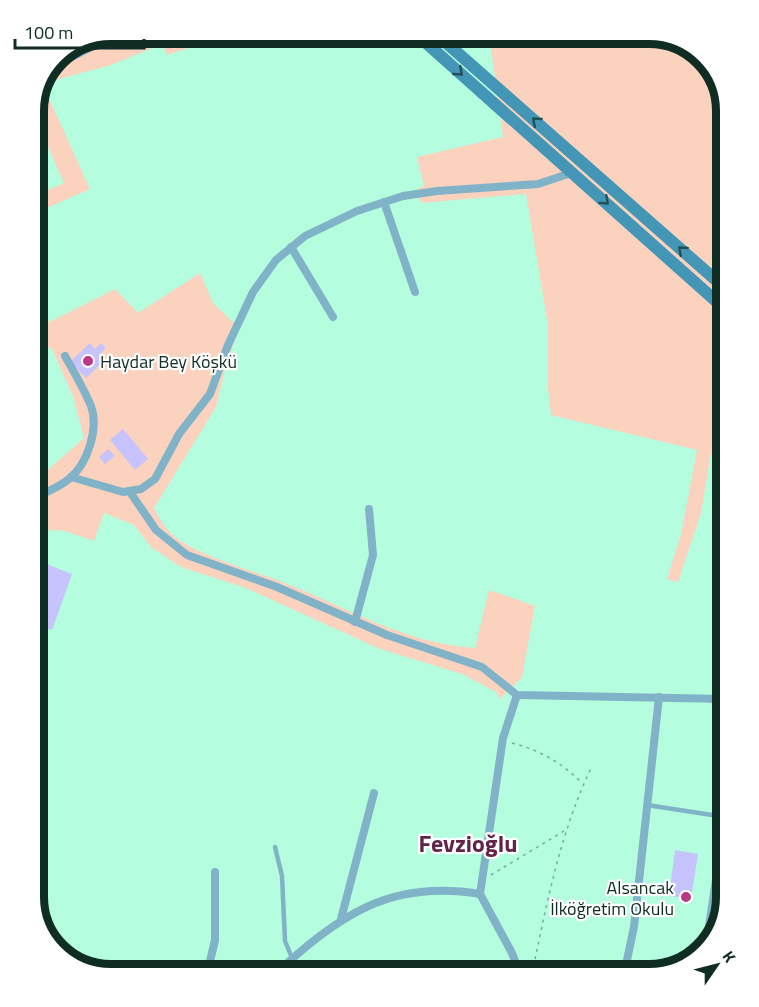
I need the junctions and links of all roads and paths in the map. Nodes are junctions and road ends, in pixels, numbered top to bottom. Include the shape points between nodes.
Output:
1 (428, 44) edge
2 (448, 44) edge
3 (91, 47) edge
4 (68, 59) edge
5 (574, 172) junction
6 (384, 202) junction
7 (291, 247) junction
8 (716, 280) edge
9 (415, 292) dead end
10 (716, 301) edge
11 (333, 316) dead end
12 (65, 356) dead end
13 (71, 477) junction
14 (44, 492) edge
15 (129, 492) junction
16 (369, 509) dead end
17 (356, 622) junction
18 (517, 696) junction
19 (659, 697) junction
20 (715, 698) joint
21 (716, 704) edge
22 (503, 742) junction
23 (591, 766) dead end
24 (583, 784) junction
25 (374, 793) dead end
26 (647, 805) junction
27 (716, 814) edge
28 (565, 831) junction
29 (275, 847) dead end
30 (215, 872) dead end
31 (483, 880) junction
32 (716, 880) edge
33 (480, 894) junction
34 (341, 919) junction
35 (709, 926) edge
36 (292, 958) junction
37 (209, 964) edge
38 (286, 964) edge
39 (516, 964) edge
40 (534, 964) edge
41 (626, 964) edge

1 -> 5 main road
8 -> 2 main road
3 - 4 street
5 - 6 street via 538,184 436,191
5 -> 10 main road
6 - 7 street via 330,223
6 - 9 street
7 - 11 street
7 - 15 street via 268,269 253,291 210,394 179,434 155,479
12 - 13 street via 91,406 93,423 88,449
13 - 14 street
13 - 15 street
15 - 17 street via 156,530 187,555 276,587
16 - 17 street via 373,555
17 - 18 street via 482,667
18 - 19 street
18 - 22 street
19 - 20 street
19 - 26 street
20 - 21 street
22 - 24 path via 545,754
22 - 31 street
23 - 24 path
24 - 28 path
25 - 34 street
26 - 27 lane
26 - 41 street
28 - 31 path
28 - 40 path
29 - 36 lane via 282,876 285,941
30 - 37 street via 215,940
31 - 33 street
32 - 35 street
33 - 34 street via 409,894 371,904
33 - 39 street
34 - 36 street
36 - 38 street

